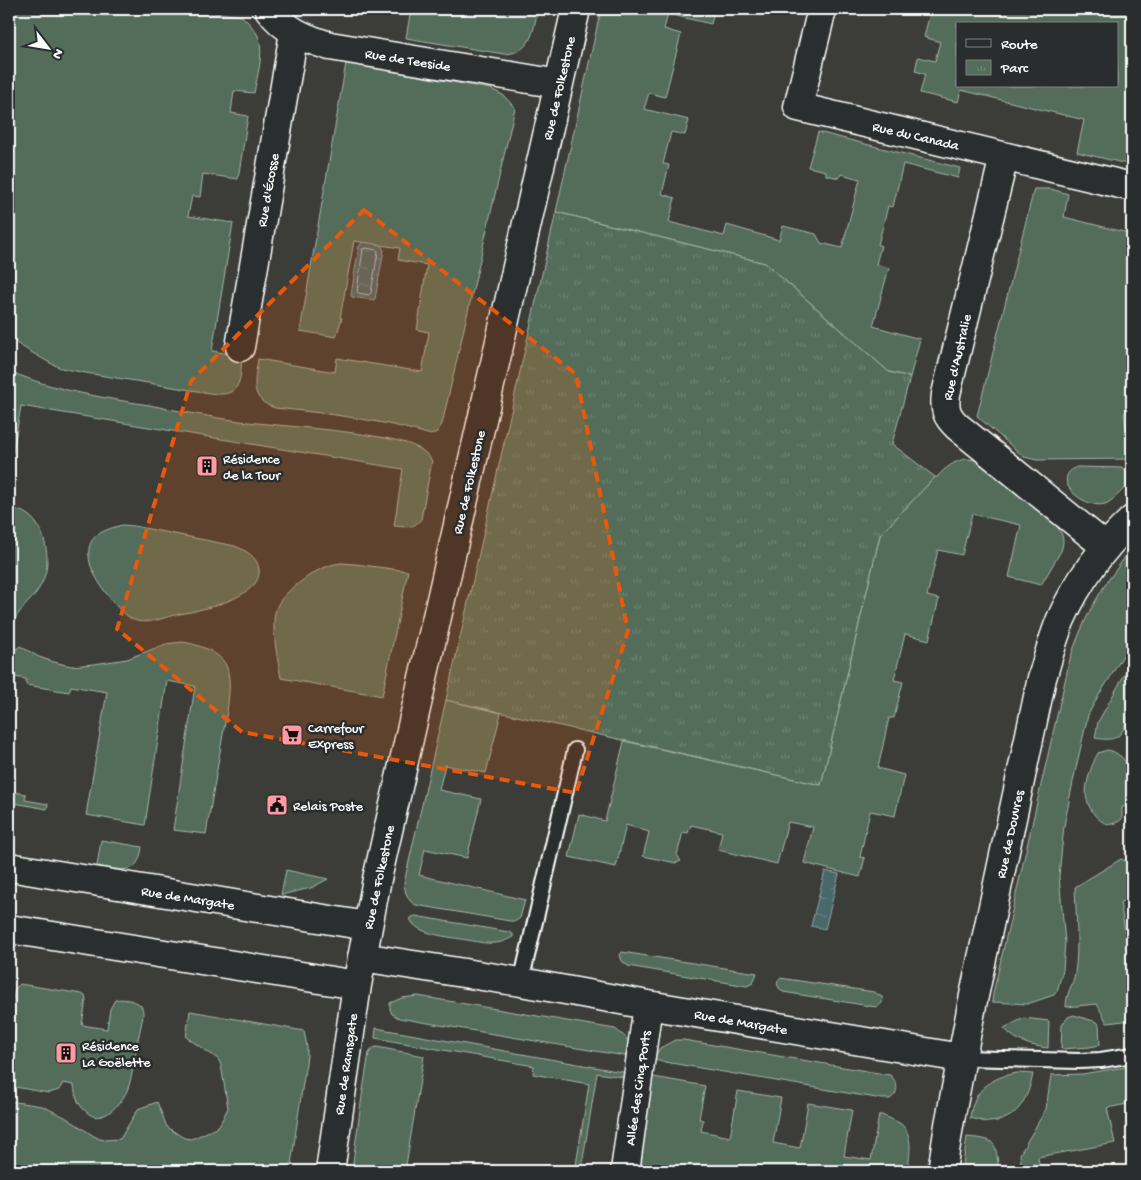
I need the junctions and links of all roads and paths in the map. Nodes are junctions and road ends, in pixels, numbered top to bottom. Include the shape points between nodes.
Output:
1 (269, 9) edge
2 (576, 9) edge
3 (822, 9) edge
4 (294, 33) junction
5 (559, 84) junction
6 (1004, 157) junction
7 (1132, 187) edge
8 (240, 346) dead end
9 (1132, 520) edge
10 (1106, 547) junction
11 (576, 750) dead end
12 (9, 867) edge
13 (367, 926) junction
14 (9, 929) edge
15 (362, 956) junction
16 (521, 982) junction
17 (357, 985) junction
18 (648, 1005) junction
19 (1132, 1055) edge
20 (961, 1058) junction
21 (330, 1171) edge
22 (625, 1171) edge
23 (942, 1171) edge

1 - 4 street, Rue de Teeside
2 - 5 street, Rue de Folkestone
3 - 6 street, Rue du Canada via 798,107
4 - 5 street, Rue de Teeside via 330,46
4 - 8 street, Rue d'Écosse
5 - 13 street, Rue de Folkestone
6 - 7 street, Rue du Canada
6 - 10 street, Rue d'Australie via 946,394 946,412 958,427
9 - 10 street, Rue de Douvres
10 - 20 street, Rue de Douvres via 1078,586 1054,638 1038,697
11 - 16 lane
12 - 13 street, Rue de Margate
13 - 15 street, Rue de Folkestone
14 - 17 street
15 - 16 street, Rue de Margate
15 - 17 street, Rue de Ramsgate
16 - 18 street, Rue de Margate
17 - 21 street, Rue de Ramsgate
18 - 20 street, Rue de Margate
18 - 22 street, Allée des Cinq Ports
19 - 20 lane via 1079,1061
20 - 23 street, Rue de Douvres

